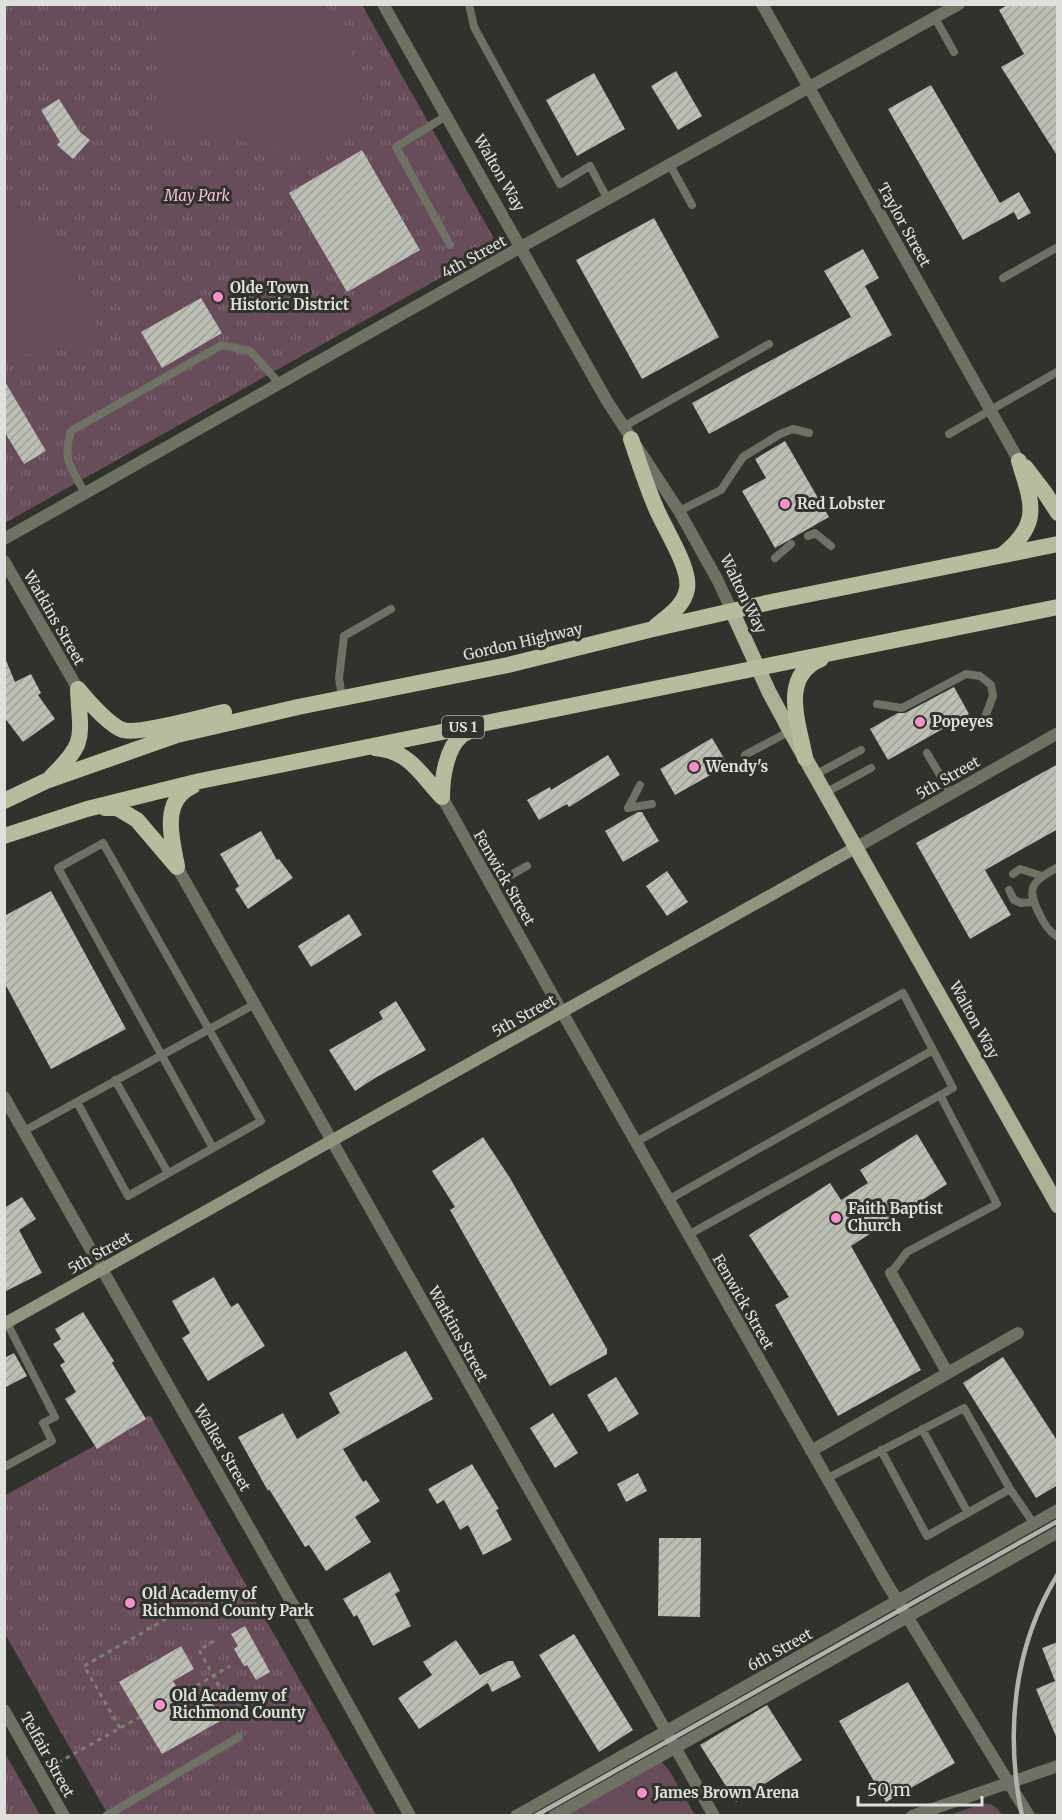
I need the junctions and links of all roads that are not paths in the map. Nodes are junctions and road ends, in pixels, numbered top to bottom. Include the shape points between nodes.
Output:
1 (383, 4) edge
2 (469, 4) edge
3 (762, 4) edge
4 (959, 4) edge
5 (935, 18) junction
6 (954, 52) dead end
7 (809, 88) junction
8 (446, 116) junction
9 (670, 165) junction
10 (608, 200) junction
11 (693, 205) dead end
12 (450, 245) dead end
13 (521, 247) junction
14 (1058, 247) edge
15 (1003, 278) dead end
16 (769, 344) dead end
17 (1057, 372) edge
18 (279, 384) junction
19 (991, 410) junction
20 (627, 433) junction
21 (809, 433) dead end
22 (949, 434) dead end
23 (1019, 460) junction
24 (85, 493) junction
25 (679, 511) junction
26 (1058, 513) edge
27 (808, 536) dead end
28 (4, 539) edge
29 (791, 544) dead end
30 (1058, 544) edge
31 (831, 546) dead end
32 (1001, 556) junction
33 (775, 558) dead end
34 (4, 561) edge
35 (1056, 607) edge
36 (391, 609) dead end
37 (732, 611) junction
38 (653, 629) junction
39 (843, 651) junction
40 (758, 668) junction
41 (78, 689) junction
42 (342, 698) junction
43 (877, 704) dead end
44 (298, 707) junction
45 (984, 720) dead end
46 (486, 723) junction
47 (790, 731) junction
48 (1058, 733) edge
49 (363, 748) junction
50 (861, 750) dead end
51 (927, 753) dead end
52 (745, 755) dead end
53 (805, 759) junction
54 (871, 768) dead end
55 (815, 776) junction
56 (46, 781) junction
57 (200, 781) junction
58 (640, 785) dead end
59 (825, 793) junction
60 (951, 794) junction
61 (442, 797) junction
62 (4, 801) edge
63 (652, 804) dead end
64 (87, 809) junction
65 (4, 836) edge
66 (855, 848) junction
67 (527, 866) dead end
68 (177, 867) junction
69 (1058, 867) edge
70 (1013, 874) dead end
71 (1042, 876) junction
72 (491, 886) junction
73 (1009, 890) dead end
74 (1033, 902) junction
75 (1058, 937) edge
76 (255, 1004) junction
77 (562, 1012) junction
78 (209, 1029) junction
79 (933, 1050) junction
80 (162, 1055) junction
81 (115, 1080) junction
82 (940, 1095) junction
83 (4, 1097) edge
84 (77, 1102) junction
85 (24, 1131) junction
86 (332, 1141) junction
87 (636, 1142) junction
88 (213, 1148) junction
89 (168, 1173) junction
90 (668, 1200) junction
91 (1058, 1206) edge
92 (688, 1235) junction
93 (103, 1269) junction
94 (891, 1273) joint
95 (6, 1323) edge
96 (1018, 1333) dead end
97 (947, 1372) junction
98 (922, 1430) junction
99 (881, 1450) junction
100 (811, 1451) junction
101 (4, 1467) edge
102 (826, 1479) junction
103 (1010, 1489) junction
104 (1058, 1510) edge
105 (968, 1512) junction
106 (1034, 1524) junction
107 (1058, 1532) edge
108 (898, 1601) junction
109 (908, 1617) junction
110 (4, 1710) edge
111 (666, 1731) junction
112 (239, 1737) dead end
113 (675, 1747) junction
114 (1058, 1766) edge
115 (1009, 1782) junction
116 (64, 1815) edge
117 (106, 1815) edge
118 (410, 1815) edge
119 (516, 1815) edge
120 (554, 1815) edge
121 (714, 1815) edge
122 (912, 1815) edge
123 (1029, 1815) edge

1 - 8 street, Walton Way
2 - 10 lane via 474,27 560,184 590,166
3 - 7 street, Taylor Street
4 - 5 street, 4th Street
5 - 6 lane
5 - 7 street, 4th Street
7 - 9 street, 4th Street
7 - 19 street, Taylor Street
8 - 12 lane via 396,147
8 - 13 street, Walton Way
9 - 10 street, 4th Street
9 - 11 lane
10 - 13 street, 4th Street
13 - 18 street, 4th Street
13 - 20 street, Walton Way
14 - 15 lane
16 - 20 lane
17 - 19 lane
18 - 24 street, 4th Street
18 - 24 lane via 250,351 222,345 71,431 66,448 69,465
19 - 22 lane
19 - 23 street, Taylor Street
20 - 25 street, Walton Way
20 - 38 highway via 688,580 682,603
21 - 25 lane via 794,429 780,434 743,457 721,490
23 - 26 highway
23 - 32 highway via 1031,501 1031,516 1022,535
24 - 28 street, 4th Street
25 - 37 street, Walton Way
27 - 31 lane via 815,533
29 - 33 lane
30 - 32 highway, Gordon Highway
32 - 37 highway, Gordon Highway
34 - 41 street, Watkins Street
35 - 39 highway, US 1
36 - 42 lane via 344,636 339,678
37 - 38 highway, Gordon Highway
37 - 40 main road, Walton Way
38 - 42 highway, Gordon Highway via 508,665
39 - 40 highway, US 1
39 - 53 highway via 812,663 798,677 794,697
40 - 46 highway, US 1
40 - 47 main road, Walton Way
41 - 44 highway via 122,730 137,731 234,710
41 - 56 highway via 79,742
42 - 44 highway, Gordon Highway
43 - 45 lane via 902,708 966,674 980,676 991,685 993,696
44 - 56 highway, Gordon Highway via 177,735
46 - 49 highway, US 1
46 - 61 highway via 461,736 455,744 442,779
47 - 52 lane
47 - 53 main road, Walton Way
48 - 60 street, 5th Street
49 - 57 highway, US 1
49 - 61 highway via 390,749 401,754
50 - 55 lane
51 - 60 lane
53 - 55 main road, Walton Way
54 - 59 lane
55 - 59 main road, Walton Way
56 - 62 highway, Gordon Highway
57 - 64 highway, US 1
57 - 68 highway via 181,793 172,815
58 - 63 lane via 628,808
59 - 66 main road, Walton Way
60 - 66 street, 5th Street
61 - 72 street, Fenwick Street
64 - 65 highway, US 1
64 - 68 highway via 117,808 126,813
66 - 77 main road, 5th Street
66 - 91 main road, Walton Way
67 - 72 lane
68 - 76 street, Watkins Street
69 - 71 lane
70 - 71 lane via 1020,869
71 - 74 lane via 1031,892
72 - 77 street, Fenwick Street
73 - 74 lane via 1014,900
74 - 75 lane via 1043,922
76 - 78 lane
76 - 86 street, Watkins Street
77 - 86 main road, 5th Street
77 - 87 street, Fenwick Street
78 - 80 lane
78 - 80 lane via 103,843 58,868
78 - 88 lane via 261,1121
79 - 82 lane via 953,1088
79 - 87 lane via 903,993
79 - 90 lane
80 - 81 lane
80 - 88 lane
81 - 84 lane
81 - 89 lane
82 - 92 lane
82 - 94 lane via 997,1204 907,1252
83 - 85 street, Walker Street
84 - 85 lane
84 - 89 lane via 128,1196
85 - 93 street, Walker Street
86 - 93 main road, 5th Street
86 - 111 street, Watkins Street
87 - 90 street, Fenwick Street
88 - 89 lane
90 - 92 street, Fenwick Street
92 - 100 street, Fenwick Street
93 - 95 main road, 5th Street
93 - 118 street, Walker Street
94 - 97 street
95 - 101 lane via 55,1417 43,1423 52,1441
96 - 97 street
97 - 100 street
98 - 99 lane
98 - 103 lane via 964,1408
98 - 105 lane
99 - 102 lane
99 - 105 lane via 927,1536
100 - 102 street, Fenwick Street
102 - 108 street, Fenwick Street
103 - 105 lane
103 - 106 lane
104 - 106 street, 6th Street
106 - 108 street, 6th Street
107 - 109 street
108 - 109 street, Fenwick Street
108 - 111 street, 6th Street
109 - 113 street
109 - 115 street, Fenwick Street
110 - 116 street, Telfair Street
111 - 113 street, Watkins Street
111 - 119 street, 6th Street
112 - 117 lane
113 - 120 street
113 - 121 street, Watkins Street
114 - 115 street
115 - 122 street
115 - 123 street, Fenwick Street

